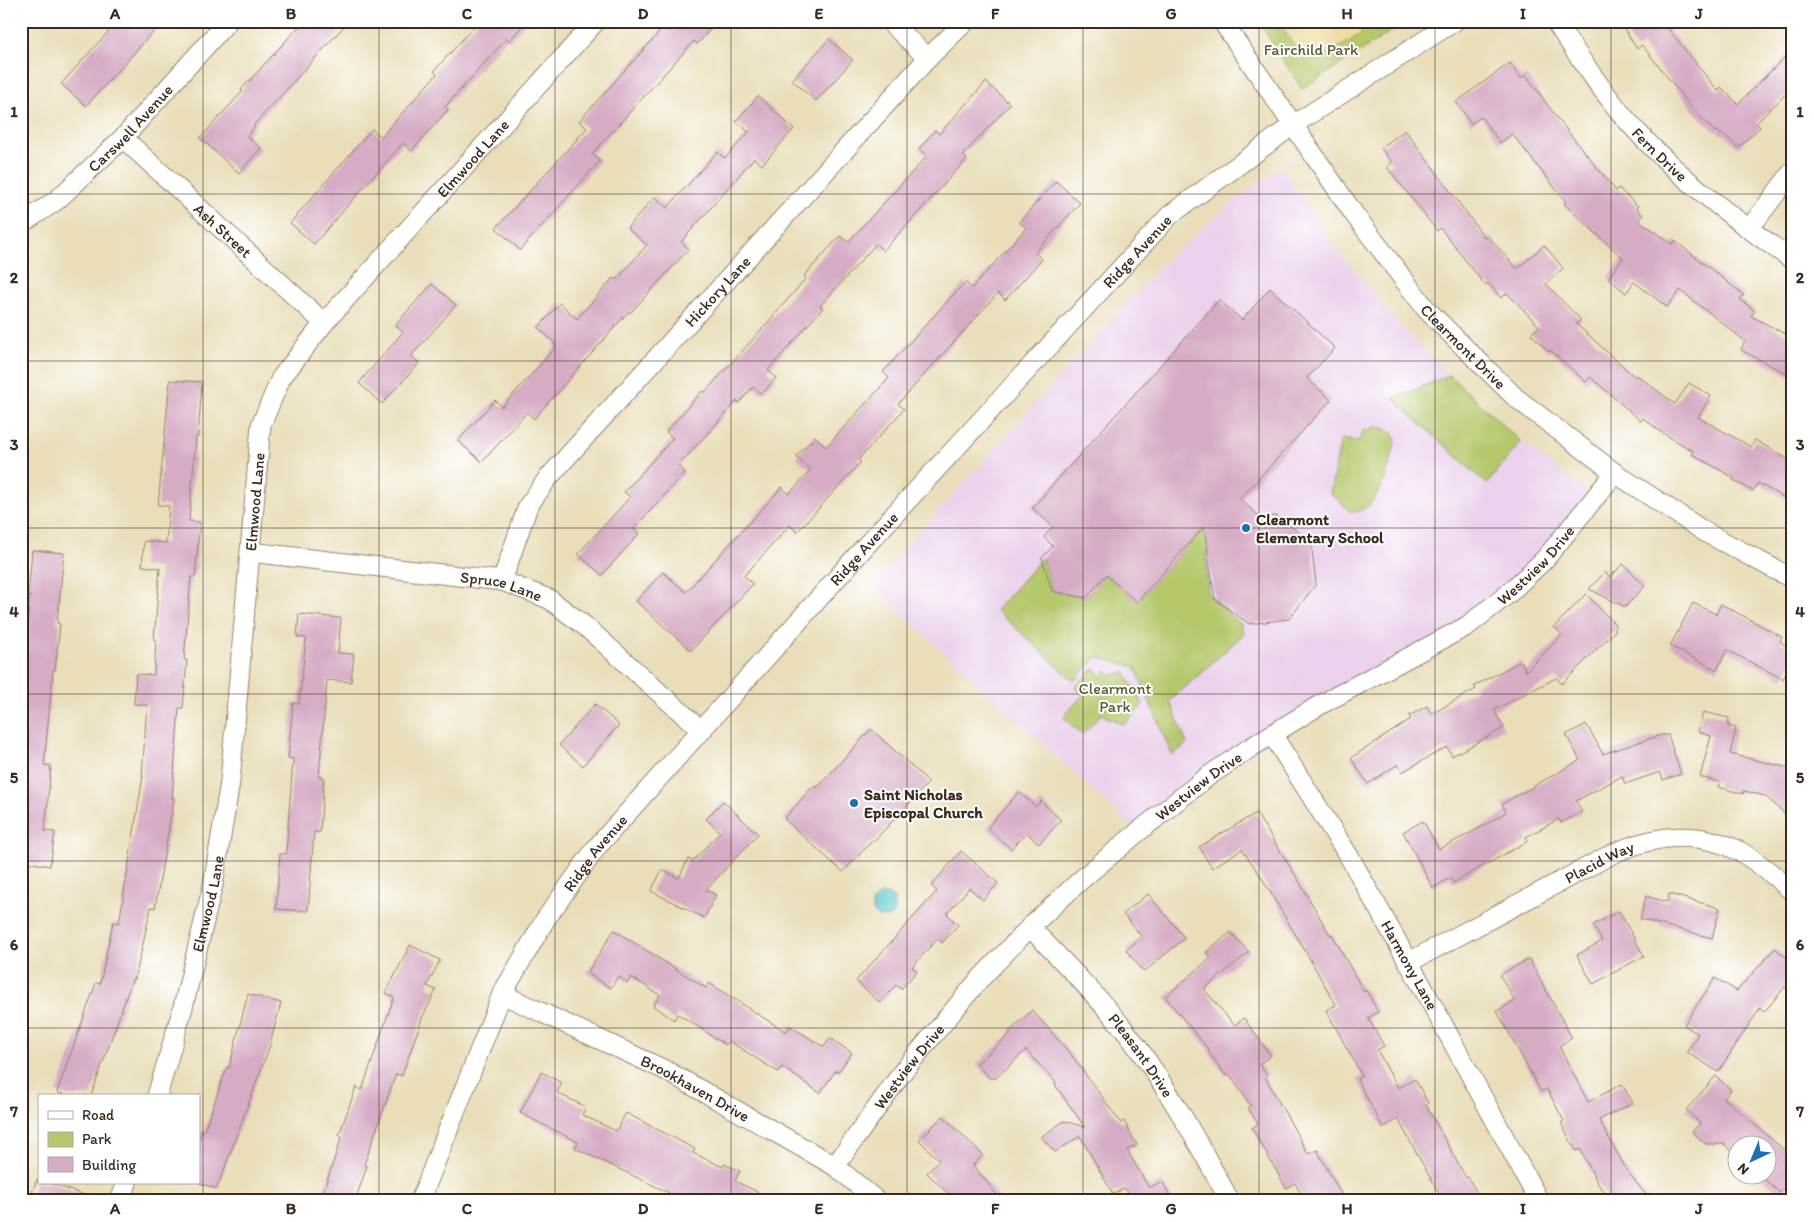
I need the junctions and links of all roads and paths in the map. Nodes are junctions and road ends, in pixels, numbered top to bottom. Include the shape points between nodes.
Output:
1 (228, 21) edge
2 (596, 21) edge
3 (889, 21) edge
4 (966, 21) edge
5 (1222, 21) edge
6 (1455, 21) edge
7 (1555, 21) edge
8 (928, 58) junction
9 (1293, 125) junction
10 (123, 138) junction
11 (1793, 171) edge
12 (21, 224) edge
13 (1749, 229) junction
14 (1793, 260) edge
15 (324, 323) junction
16 (1615, 473) junction
17 (250, 552) junction
18 (1793, 579) edge
19 (502, 581) junction
20 (702, 731) junction
21 (1272, 734) junction
22 (1793, 892) edge
23 (1030, 927) junction
24 (1409, 962) junction
25 (502, 994) junction
26 (158, 1094) edge
27 (836, 1166) junction
28 (126, 1184) edge
29 (120, 1201) edge
30 (420, 1201) edge
31 (878, 1201) edge
32 (1230, 1201) edge
33 (1539, 1201) edge

1 - 10 street, Carswell Avenue
2 - 15 street, Elmwood Lane
3 - 8 street
4 - 8 street, Hickory Lane
5 - 9 street, Clearmont Drive
6 - 9 street, Ridge Avenue
7 - 13 street, Fern Drive via 1625,118 1670,164
8 - 19 street, Hickory Lane via 548,478 528,506
9 - 16 street, Clearmont Drive via 1354,214 1426,309 1516,398
9 - 20 street, Ridge Avenue via 1170,215 870,541
10 - 12 street, Carswell Avenue via 56,200
10 - 15 street, Ash Street
11 - 13 street
13 - 14 street, Fern Drive
15 - 17 street, Elmwood Lane via 281,378 261,424
16 - 18 street, Clearmont Drive via 1705,532
16 - 21 street, Westview Drive via 1545,559 1494,605 1466,626
17 - 19 street, Spruce Lane
17 - 26 street, Elmwood Lane via 230,782 213,885
19 - 20 street, Spruce Lane via 549,599 585,626
20 - 25 street, Ridge Avenue via 596,848 545,920
21 - 23 street, Westview Drive via 1206,777 1083,878
21 - 24 street, Harmony Lane via 1350,858
22 - 24 street, Placid Way via 1741,852 1713,841 1692,837 1652,839 1612,854
23 - 27 street, Westview Drive via 978,981 904,1070
23 - 32 street, Pleasant Drive via 1102,1002 1130,1037 1167,1089
24 - 33 street, Harmony Lane
25 - 27 street, Brookhaven Drive via 665,1070
25 - 30 street, Ridge Avenue
27 - 31 street, Brookhaven Drive
28 - 29 street

